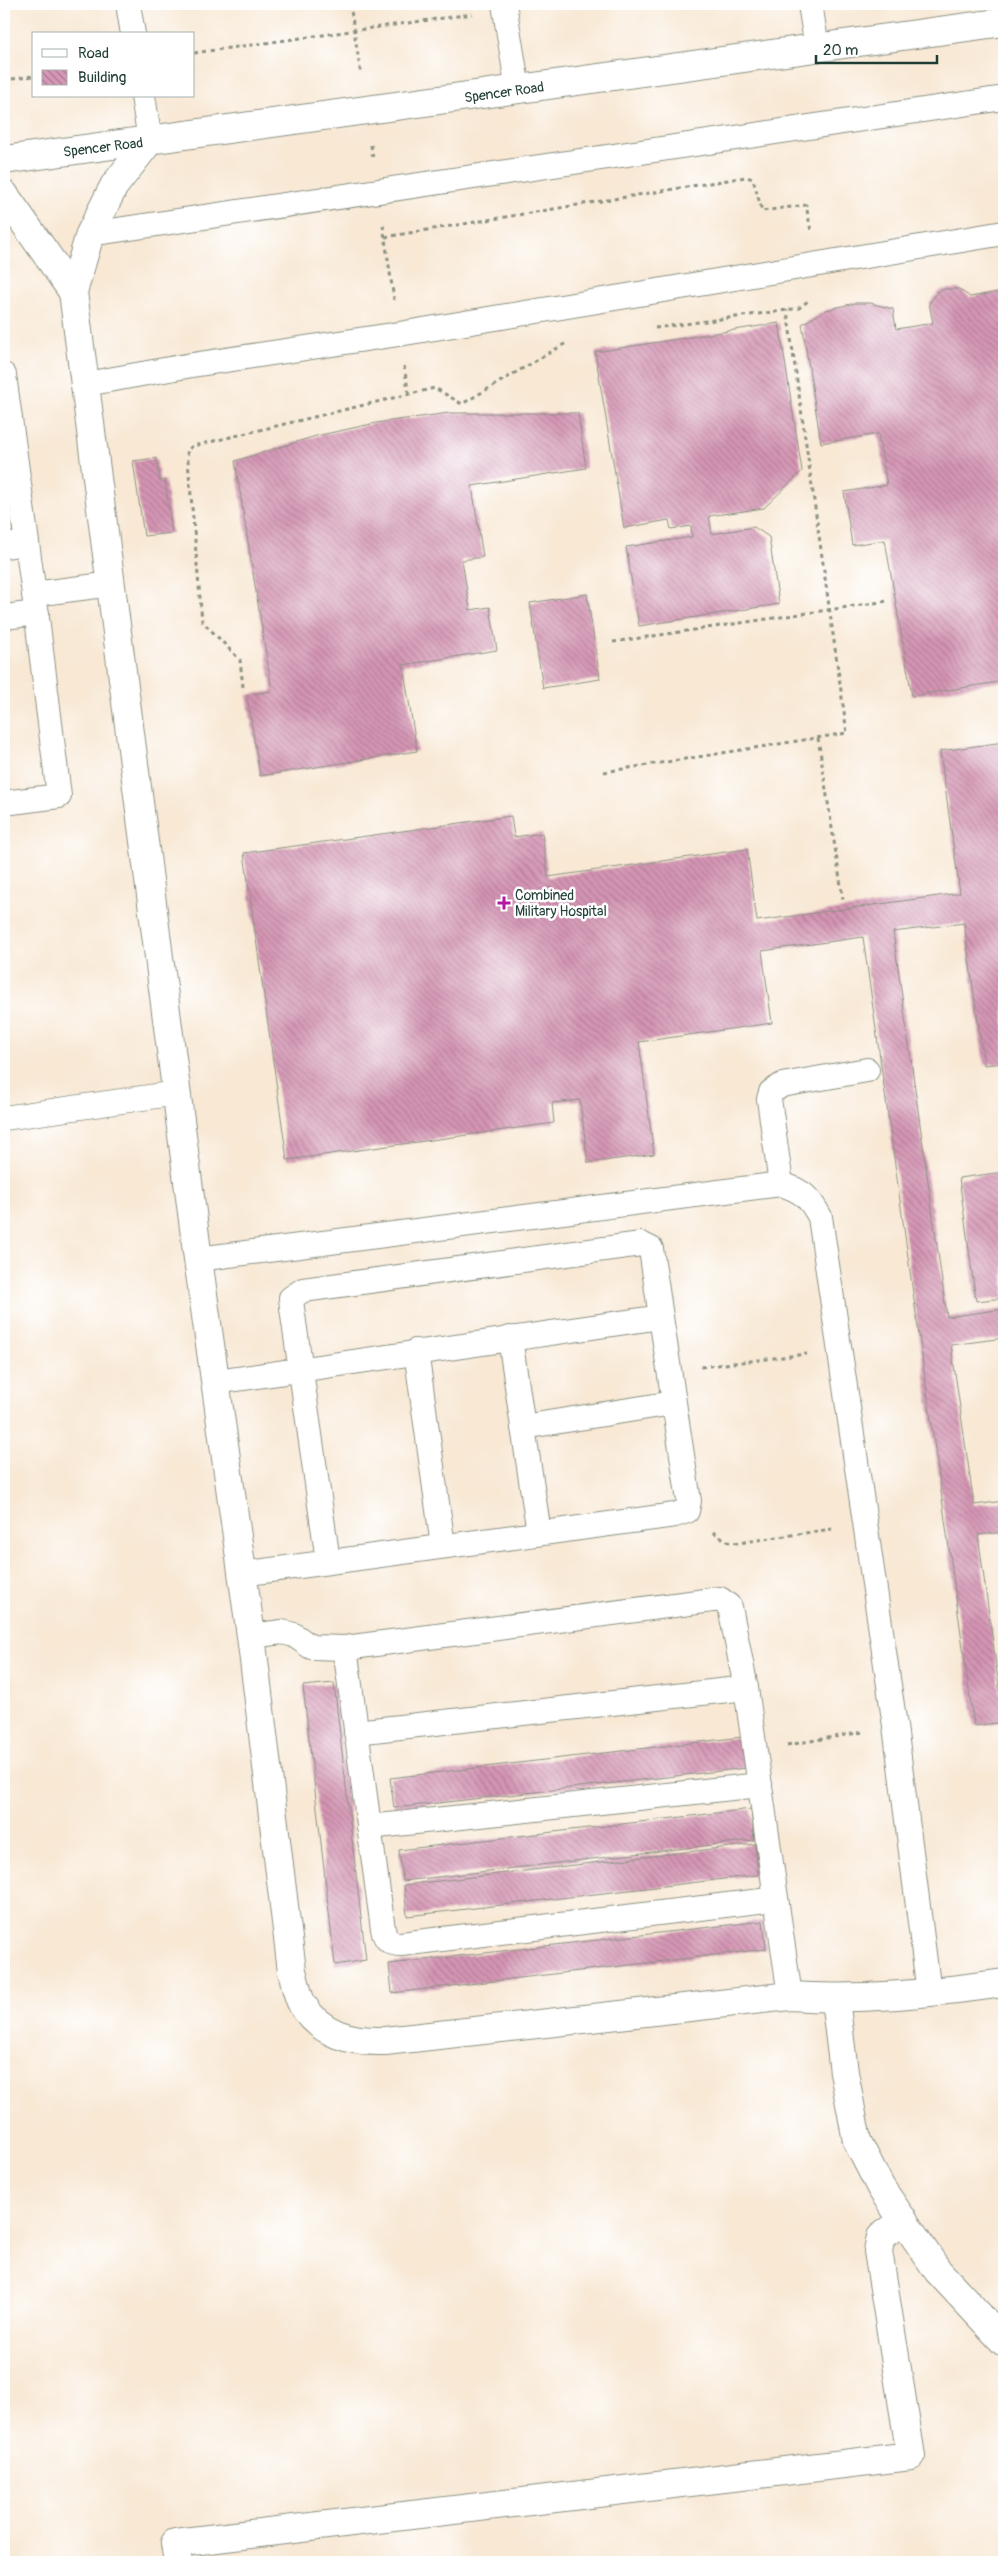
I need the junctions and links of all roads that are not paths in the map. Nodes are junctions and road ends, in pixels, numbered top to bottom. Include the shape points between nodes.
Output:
1 (128, 4) edge
2 (810, 4) edge
3 (504, 6) edge
4 (1004, 22) edge
5 (133, 32) edge
6 (817, 48) junction
7 (518, 90) junction
8 (143, 98) edge
9 (1004, 98) edge
10 (150, 140) junction
11 (4, 160) edge
12 (4, 194) edge
13 (1004, 233) edge
14 (90, 234) junction
15 (73, 292) junction
16 (4, 375) edge
17 (86, 384) junction
18 (8, 442) edge
19 (27, 543) junction
20 (4, 546) edge
21 (112, 584) junction
22 (36, 603) junction
23 (4, 617) edge
24 (4, 803) edge
25 (867, 1070) dead end
26 (177, 1093) junction
27 (4, 1118) edge
28 (781, 1184) junction
29 (198, 1259) junction
30 (661, 1317) junction
31 (510, 1338) junction
32 (416, 1351) junction
33 (301, 1368) junction
34 (216, 1382) junction
35 (673, 1404) junction
36 (523, 1426) junction
37 (539, 1533) junction
38 (443, 1546) junction
39 (328, 1561) junction
40 (242, 1574) junction
41 (251, 1636) junction
42 (345, 1648) junction
43 (746, 1688) junction
44 (356, 1732) junction
45 (760, 1785) junction
46 (369, 1827) junction
47 (776, 1899) junction
48 (1004, 1983) edge
49 (929, 1993) junction
50 (790, 1996) junction
51 (835, 1999) junction
52 (904, 2220) junction
53 (1004, 2342) edge
54 (178, 2562) edge

1 - 5 lane
2 - 6 lane
3 - 7 lane
4 - 6 street, Spencer Road
6 - 7 street, Spencer Road
7 - 10 street, Spencer Road
8 - 10 lane
9 - 14 lane
10 - 11 street, Spencer Road
10 - 14 street via 114,186
12 - 15 street
13 - 17 lane
14 - 15 street
15 - 17 street
16 - 18 lane
17 - 21 street
18 - 19 lane
19 - 20 lane
19 - 22 lane
21 - 22 lane
21 - 26 street
22 - 23 lane
22 - 24 lane via 59,796
25 - 28 lane via 782,1085 771,1092 769,1099
26 - 27 lane
26 - 29 street
28 - 29 lane
28 - 49 lane via 797,1189 810,1200 820,1217 895,1726
29 - 34 street
30 - 31 lane
30 - 33 lane via 651,1249 641,1244 303,1290 291,1298
30 - 35 lane
31 - 32 lane
31 - 36 lane
32 - 33 lane
32 - 38 lane
33 - 34 lane
33 - 39 lane
34 - 40 street
35 - 36 lane
35 - 37 lane via 687,1510 675,1515
36 - 37 lane
37 - 38 lane
38 - 39 lane
39 - 40 lane
40 - 41 street
41 - 42 lane via 282,1632 294,1635 311,1646
41 - 50 street via 292,1971 301,2003 331,2034 367,2042 385,2041
42 - 43 lane via 720,1599 730,1607
42 - 44 lane
43 - 44 lane
43 - 45 lane
44 - 46 lane
45 - 46 lane
45 - 47 lane
46 - 47 lane via 384,1936 394,1944
47 - 50 lane
48 - 49 street
49 - 51 street
50 - 51 street
51 - 52 street via 857,2141 881,2188
52 - 53 street via 938,2271
52 - 54 street via 881,2237 878,2251 911,2456 175,2543

